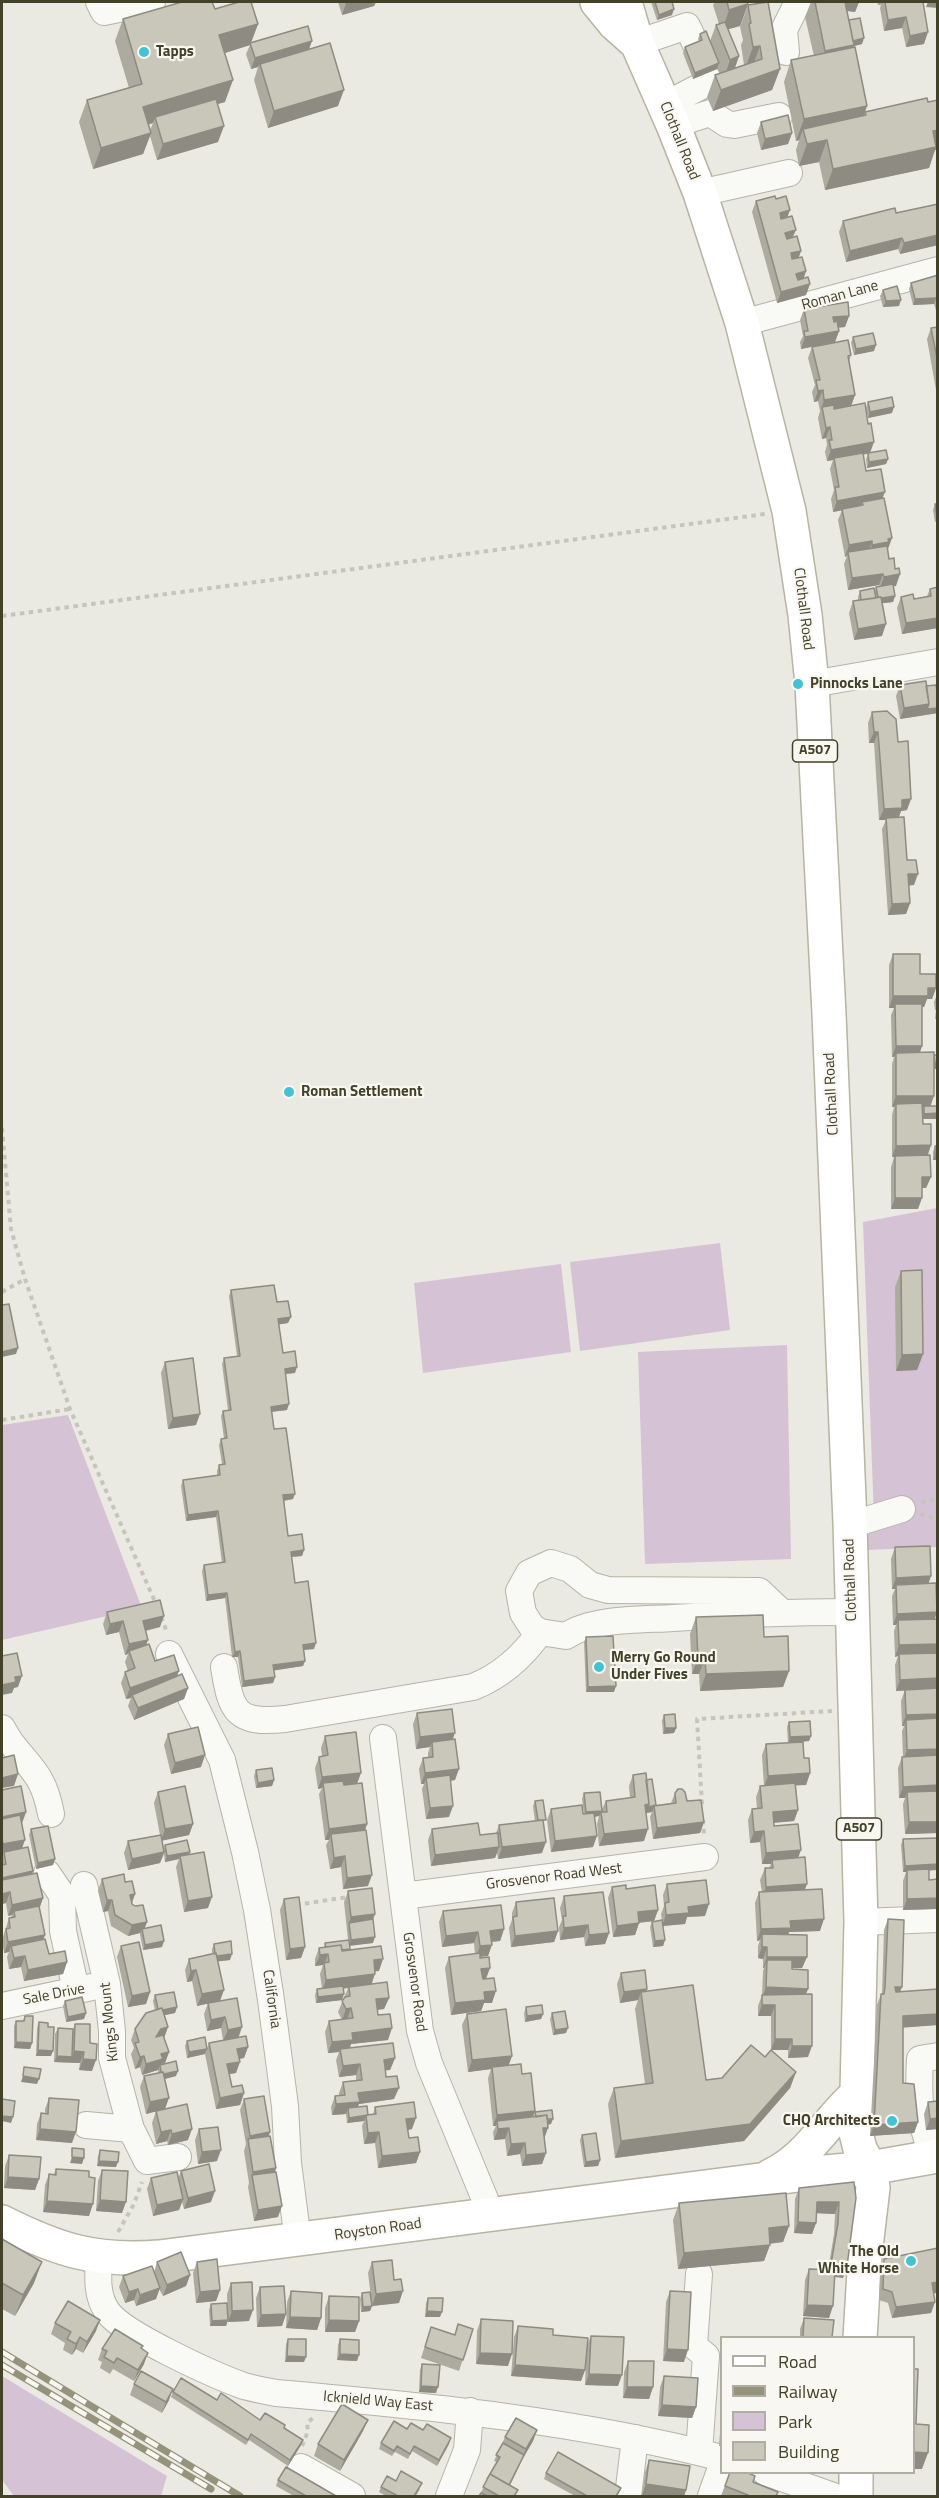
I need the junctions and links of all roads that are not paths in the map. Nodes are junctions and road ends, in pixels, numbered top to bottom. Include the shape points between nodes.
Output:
1 (99, 2) edge
2 (152, 2) edge
3 (597, 2) edge
4 (625, 2) edge
5 (798, 2) edge
6 (637, 43) junction
7 (697, 47) edge
8 (786, 52) dead end
9 (708, 73) edge
10 (669, 115) junction
11 (779, 116) edge
12 (789, 173) dead end
13 (700, 193) junction
14 (938, 270) edge
15 (742, 322) junction
16 (938, 662) edge
17 (812, 684) junction
18 (902, 1509) dead end
19 (850, 1523) junction
20 (780, 1611) junction
21 (852, 1612) junction
22 (540, 1632) junction
23 (170, 1654) edge
24 (224, 1667) dead end
25 (2, 1728) edge
26 (383, 1738) dead end
27 (51, 1814) dead end
28 (705, 1857) road end
29 (47, 1873) dead end
30 (84, 1885) dead end
31 (403, 1896) junction
32 (938, 1919) edge
33 (861, 1922) junction
34 (107, 1984) junction
35 (76, 1990) junction
36 (2, 2006) edge
37 (938, 2056) edge
38 (857, 2094) junction
39 (86, 2125) dead end
40 (131, 2129) junction
41 (935, 2156) edge
42 (178, 2157) dead end
43 (870, 2168) junction
44 (761, 2181) junction
45 (491, 2214) junction
46 (2, 2222) edge
47 (298, 2241) junction
48 (105, 2258) junction
49 (699, 2274) dead end
50 (860, 2336) edge
51 (470, 2411) junction
52 (635, 2438) junction
53 (710, 2455) edge
54 (301, 2467) road end
55 (720, 2471) edge
56 (771, 2474) edge
57 (854, 2474) edge
58 (352, 2496) edge
59 (449, 2496) edge
60 (628, 2496) edge
61 (711, 2496) edge
62 (836, 2496) edge

1 - 2 street via 104,12
3 - 6 main road, Clothall Road / A507
4 - 6 main road, Clothall Road / A507
5 - 8 street via 784,30
6 - 7 street via 687,26
6 - 10 main road, Clothall Road / A507
9 - 10 street via 711,81
10 - 11 street via 710,113 734,125
10 - 13 main road, Clothall Road / A507
12 - 13 street
13 - 15 main road, Clothall Road / A507
14 - 15 street, Roman Lane
15 - 17 main road, Clothall Road / A507 via 789,511
16 - 17 street
17 - 19 main road, Clothall Road / A507
18 - 19 street
19 - 21 main road, Clothall Road / A507
20 - 21 street
20 - 22 street via 618,1621 575,1629 566,1636
20 - 22 street via 759,1591 608,1590 590,1585 570,1569 551,1563 529,1572 519,1591 523,1613
21 - 33 main road, Clothall Road / A507
22 - 24 street via 510,1664 473,1688 285,1719 261,1721 242,1714 228,1697
23 - 47 street, California via 222,1760 257,1910 285,2106
25 - 27 street via 43,1784
26 - 31 street, Grosvenor Road
28 - 31 street, Grosvenor Road West
29 - 35 street via 62,1895 63,1930
30 - 34 street, Kings Mount
31 - 45 street, Grosvenor Road via 420,2031
32 - 33 street
33 - 38 main road, Clothall Road / A507
34 - 35 street, Sale Drive
34 - 40 street, Kings Mount via 112,2058
35 - 36 street, Sale Drive
37 - 41 street via 920,2059 918,2087 924,2134
38 - 43 main road, Clothall Road / A507 via 856,2133
38 - 44 main road, Royston Road via 807,2150 785,2169
39 - 40 street
40 - 42 street, Kings Mount via 147,2161
41 - 43 main road, Royston Road
43 - 44 main road, Royston Road
43 - 50 main road, A507 via 873,2188
44 - 45 main road, Royston Road
45 - 47 main road, Royston Road
46 - 48 main road, Royston Road via 51,2244
47 - 48 main road, Royston Road via 159,2257
48 - 51 street, Icknield Way East via 98,2285 108,2312 126,2328 195,2365 248,2387 276,2393
49 - 53 street via 694,2346 706,2356 702,2415
51 - 52 street, Icknield Way East
51 - 59 street via 467,2450
52 - 53 street, Icknield Way East
52 - 60 street
54 - 58 street
55 - 61 street
56 - 62 street
57 - 62 main road

